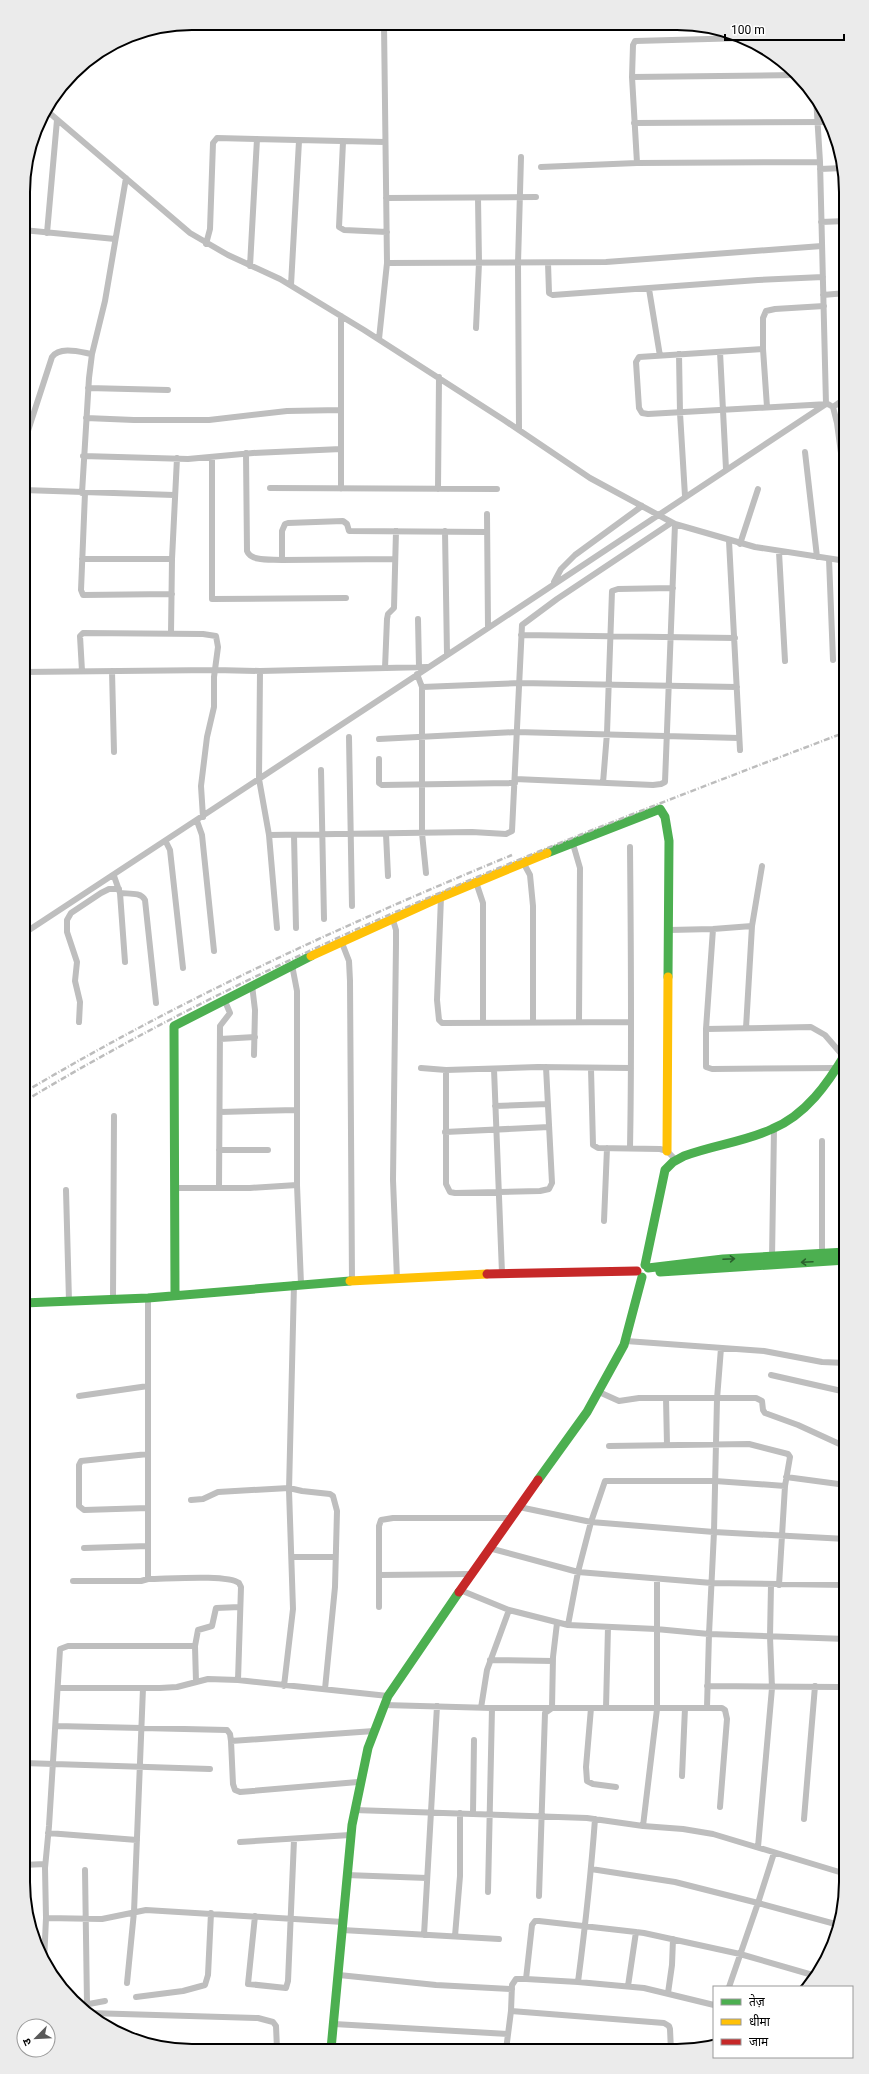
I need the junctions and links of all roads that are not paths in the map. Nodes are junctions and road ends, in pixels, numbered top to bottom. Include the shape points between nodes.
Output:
1 (384, 30) edge
2 (727, 38) edge
3 (790, 75) edge
4 (632, 77) junction
5 (816, 109) edge
6 (50, 114) edge
7 (57, 120) junction
8 (816, 122) junction
9 (823, 122) edge
10 (634, 123) junction
11 (257, 139) junction
12 (299, 141) junction
13 (343, 142) junction
14 (385, 142) junction
15 (521, 157) dead end
16 (820, 162) junction
17 (637, 163) junction
18 (541, 167) dead end
19 (837, 168) edge
20 (820, 169) junction
21 (126, 178) junction
22 (386, 198) junction
23 (478, 198) junction
24 (520, 198) junction
25 (536, 198) dead end
26 (839, 221) edge
27 (821, 222) junction
28 (30, 231) edge
29 (387, 232) junction
30 (47, 233) junction
31 (115, 239) junction
32 (206, 244) junction
33 (822, 246) junction
34 (387, 263) junction
35 (479, 263) junction
36 (518, 263) junction
37 (548, 263) junction
38 (250, 266) junction
39 (823, 277) junction
40 (291, 285) junction
41 (649, 289) junction
42 (839, 294) edge
43 (824, 295) junction
44 (824, 306) junction
45 (341, 316) junction
46 (476, 328) dead end
47 (378, 339) junction
48 (763, 350) junction
49 (720, 352) junction
50 (92, 354) junction
51 (679, 354) junction
52 (660, 356) junction
53 (439, 377) junction
54 (88, 388) junction
55 (168, 390) dead end
56 (839, 403) edge
57 (826, 404) junction
58 (767, 407) junction
59 (833, 407) junction
60 (723, 409) junction
61 (341, 410) junction
62 (680, 413) junction
63 (86, 418) junction
64 (30, 425) edge
65 (519, 430) junction
66 (839, 438) edge
67 (341, 449) junction
68 (805, 452) dead end
69 (246, 454) junction
70 (83, 456) junction
71 (212, 457) junction
72 (177, 458) junction
73 (726, 469) junction
74 (270, 488) dead end
75 (438, 488) junction
76 (341, 489) junction
77 (497, 489) dead end
78 (758, 489) dead end
79 (30, 490) edge
80 (83, 493) junction
81 (174, 494) junction
82 (685, 496) junction
83 (642, 506) junction
84 (487, 514) dead end
85 (667, 520) junction
86 (396, 531) junction
87 (446, 531) junction
88 (487, 532) junction
89 (729, 540) junction
90 (740, 544) junction
91 (779, 552) junction
92 (816, 557) junction
93 (395, 558) junction
94 (82, 559) junction
95 (172, 559) junction
96 (829, 559) junction
97 (282, 560) junction
98 (839, 560) edge
99 (553, 584) junction
100 (673, 588) junction
101 (172, 594) junction
102 (346, 598) dead end
103 (418, 619) dead end
104 (488, 628) junction
105 (171, 633) junction
106 (521, 635) junction
107 (611, 635) junction
108 (671, 636) junction
109 (735, 638) junction
110 (447, 655) junction
111 (833, 660) dead end
112 (785, 661) dead end
113 (419, 667) junction
114 (429, 667) junction
115 (385, 668) junction
116 (215, 670) junction
117 (82, 671) junction
118 (112, 671) junction
119 (260, 671) junction
120 (30, 672) edge
121 (418, 675) junction
122 (520, 683) junction
123 (422, 685) junction
124 (608, 685) junction
125 (670, 686) junction
126 (737, 687) junction
127 (516, 732) junction
128 (607, 733) junction
129 (423, 736) junction
130 (668, 736) junction
131 (349, 738) dead end
132 (739, 738) junction
133 (379, 739) dead end
134 (740, 750) dead end
135 (114, 752) dead end
136 (378, 759) dead end
137 (321, 770) dead end
138 (515, 781) junction
139 (260, 783) junction
140 (423, 783) junction
141 (603, 783) junction
142 (203, 817) junction
143 (198, 824) junction
144 (350, 833) junction
145 (422, 833) junction
146 (321, 834) junction
147 (386, 834) junction
148 (269, 835) junction
149 (294, 835) junction
150 (166, 842) junction
151 (573, 844) junction
152 (630, 847) dead end
153 (523, 862) junction
154 (762, 866) dead end
155 (426, 873) dead end
156 (388, 876) dead end
157 (476, 882) junction
158 (117, 884) junction
159 (441, 897) junction
160 (352, 906) dead end
161 (324, 919) dead end
162 (393, 920) junction
163 (752, 926) junction
164 (277, 928) dead end
165 (296, 928) dead end
166 (713, 929) junction
167 (30, 930) edge
168 (669, 930) junction
169 (342, 944) junction
170 (214, 951) dead end
171 (125, 962) dead end
172 (292, 965) junction
173 (183, 968) dead end
174 (252, 985) junction
175 (224, 999) junction
176 (156, 1003) dead end
177 (78, 1022) dead end
178 (533, 1022) junction
179 (579, 1022) junction
180 (630, 1022) junction
181 (483, 1023) junction
182 (746, 1028) junction
183 (706, 1029) junction
184 (254, 1037) junction
185 (220, 1039) junction
186 (839, 1048) edge
187 (254, 1055) dead end
188 (839, 1064) edge
189 (546, 1067) junction
190 (421, 1068) dead end
191 (591, 1068) junction
192 (632, 1068) junction
193 (837, 1068) junction
194 (494, 1069) junction
195 (446, 1070) junction
196 (548, 1104) junction
197 (495, 1106) junction
198 (296, 1110) junction
199 (220, 1112) junction
200 (114, 1116) dead end
201 (549, 1127) junction
202 (774, 1128) junction
203 (496, 1129) junction
204 (445, 1132) junction
205 (822, 1141) dead end
206 (607, 1148) junction
207 (630, 1148) junction
208 (219, 1150) junction
209 (268, 1150) dead end
210 (667, 1150) junction
211 (676, 1159) junction
212 (297, 1185) junction
213 (175, 1188) junction
214 (219, 1188) junction
215 (66, 1190) dead end
216 (499, 1192) junction
217 (604, 1221) dead end
218 (822, 1257) junction
219 (839, 1258) edge
220 (772, 1260) junction
221 (644, 1271) junction
222 (502, 1273) junction
223 (397, 1279) junction
224 (352, 1282) junction
225 (297, 1284) junction
226 (175, 1295) junction
227 (148, 1298) junction
228 (113, 1299) junction
229 (69, 1301) junction
230 (30, 1303) edge
231 (626, 1341) junction
232 (721, 1348) junction
233 (839, 1363) edge
234 (771, 1375) dead end
235 (148, 1386) junction
236 (839, 1390) edge
237 (599, 1392) junction
238 (80, 1396) dead end
239 (666, 1398) junction
240 (716, 1399) junction
241 (715, 1444) junction
242 (839, 1444) edge
243 (667, 1445) junction
244 (609, 1446) dead end
245 (148, 1454) junction
246 (786, 1477) junction
247 (715, 1481) junction
248 (839, 1484) edge
249 (785, 1486) junction
250 (289, 1488) junction
251 (191, 1500) dead end
252 (519, 1507) junction
253 (148, 1508) junction
254 (510, 1518) junction
255 (591, 1522) junction
256 (714, 1532) junction
257 (781, 1535) junction
258 (839, 1539) edge
259 (148, 1546) junction
260 (84, 1548) dead end
261 (489, 1548) junction
262 (335, 1557) junction
263 (292, 1558) junction
264 (578, 1572) junction
265 (380, 1574) junction
266 (471, 1574) junction
267 (148, 1579) junction
268 (657, 1580) junction
269 (73, 1581) dead end
270 (712, 1583) junction
271 (771, 1585) junction
272 (779, 1585) junction
273 (839, 1585) edge
274 (460, 1590) junction
275 (240, 1607) junction
276 (379, 1607) dead end
277 (509, 1610) junction
278 (557, 1623) junction
279 (568, 1625) junction
280 (608, 1627) junction
281 (656, 1629) junction
282 (709, 1634) junction
283 (770, 1637) junction
284 (839, 1639) edge
285 (195, 1646) junction
286 (490, 1660) junction
287 (553, 1661) junction
288 (238, 1680) junction
289 (196, 1682) junction
290 (284, 1686) junction
291 (707, 1686) junction
292 (815, 1686) junction
293 (839, 1687) edge
294 (58, 1688) junction
295 (143, 1688) junction
296 (772, 1688) junction
297 (325, 1689) junction
298 (388, 1696) junction
299 (384, 1705) junction
300 (437, 1706) junction
301 (707, 1707) junction
302 (481, 1708) junction
303 (492, 1708) junction
304 (552, 1708) junction
305 (590, 1708) junction
306 (606, 1708) junction
307 (685, 1708) junction
308 (657, 1709) junction
309 (56, 1726) junction
310 (142, 1729) junction
311 (374, 1731) junction
312 (474, 1740) dead end
313 (231, 1741) junction
314 (30, 1763) edge
315 (53, 1763) junction
316 (141, 1766) junction
317 (210, 1768) dead end
318 (682, 1776) dead end
319 (358, 1782) junction
320 (616, 1787) dead end
321 (720, 1807) dead end
322 (354, 1810) junction
323 (430, 1812) junction
324 (460, 1813) junction
325 (473, 1814) junction
326 (490, 1814) junction
327 (541, 1815) junction
328 (804, 1819) dead end
329 (595, 1820) junction
330 (643, 1826) junction
331 (48, 1833) junction
332 (350, 1835) junction
333 (137, 1840) junction
334 (294, 1840) junction
335 (240, 1842) dead end
336 (758, 1847) junction
337 (774, 1853) junction
338 (45, 1864) junction
339 (30, 1865) edge
340 (591, 1869) junction
341 (85, 1870) dead end
342 (839, 1872) edge
343 (346, 1875) junction
344 (427, 1878) junction
345 (488, 1892) dead end
346 (539, 1896) dead end
347 (758, 1903) junction
348 (134, 1912) junction
349 (211, 1913) junction
350 (255, 1916) junction
351 (46, 1918) junction
352 (291, 1918) junction
353 (85, 1919) junction
354 (833, 1923) edge
355 (343, 1926) junction
356 (585, 1926) junction
357 (636, 1932) junction
358 (424, 1935) junction
359 (455, 1936) junction
360 (499, 1939) dead end
361 (673, 1939) junction
362 (45, 1949) edge
363 (740, 1954) junction
364 (810, 1974) edge
365 (338, 1975) junction
366 (526, 1979) junction
367 (578, 1982) junction
368 (127, 1983) dead end
369 (628, 1986) junction
370 (729, 1986) edge
371 (512, 1989) junction
372 (668, 1993) junction
373 (136, 1997) dead end
374 (105, 2001) dead end
375 (87, 2004) joint
376 (713, 2005) edge
377 (511, 2011) junction
378 (96, 2013) edge
379 (334, 2024) junction
380 (508, 2034) junction
381 (276, 2044) edge
382 (332, 2044) edge
383 (507, 2044) edge
384 (671, 2044) edge

1 - 14 street
2 - 4 street via 637,40 633,45
3 - 4 street
4 - 10 street
5 - 8 street
6 - 7 street
7 - 21 street
7 - 30 street
8 - 9 street
8 - 10 street
8 - 16 street
10 - 17 street
11 - 12 street
11 - 32 street via 220,138 213,143 210,229
11 - 38 street
12 - 13 street
12 - 40 street
13 - 14 street
13 - 29 street via 339,227 344,230
14 - 22 street
15 - 24 street
16 - 17 street
16 - 20 street
17 - 18 street
19 - 20 street
20 - 27 street
21 - 31 street
21 - 32 street
22 - 23 street
22 - 29 street
23 - 24 street
23 - 35 street
24 - 25 street
24 - 36 street
26 - 27 street
27 - 33 street
28 - 30 street
29 - 34 street
30 - 31 street
31 - 50 street via 105,301
32 - 38 street
33 - 37 street via 606,262
33 - 39 street
34 - 35 street
34 - 47 street
35 - 36 street
35 - 46 street
36 - 37 street
36 - 65 street
37 - 41 street via 549,291 552,295
38 - 40 street
39 - 41 street
39 - 43 street
40 - 45 street
41 - 52 street
42 - 43 street
43 - 44 street
44 - 48 street via 766,311 763,318
44 - 57 street
45 - 47 street
45 - 61 street
47 - 53 street
48 - 49 street
48 - 58 street
49 - 51 street
49 - 60 street
50 - 54 street
50 - 64 street via 56,352 52,357
51 - 52 street
51 - 62 street
52 - 62 street via 642,357 637,360 640,411 648,414
53 - 65 street
53 - 75 street
54 - 55 street
54 - 63 street
56 - 59 street
57 - 58 street
57 - 59 street
57 - 73 street
58 - 60 street
59 - 66 street
60 - 62 street
60 - 73 street
61 - 63 street via 287,411 203,420
61 - 67 street
62 - 82 street
63 - 70 street
65 - 83 street via 590,478
67 - 69 street
67 - 76 street
68 - 92 street
69 - 71 street
69 - 97 street via 248,553 255,558
70 - 72 street
70 - 80 street
71 - 72 street
71 - 102 street via 212,599
72 - 81 street
73 - 82 street
74 - 76 street
75 - 76 street
75 - 77 street
78 - 90 street
79 - 80 street
80 - 81 street
80 - 94 street
81 - 95 street
82 - 85 street
83 - 85 street
83 - 99 street via 575,555 561,569
84 - 88 street
85 - 89 street
85 - 99 street
85 - 100 street
85 - 106 street via 525,621
86 - 87 street
86 - 93 street
86 - 97 street via 349,531 343,521 288,523 282,531
87 - 88 street
87 - 110 street
88 - 104 street
89 - 90 street
89 - 109 street
90 - 91 street
91 - 92 street
91 - 112 street
92 - 96 street
93 - 97 street
93 - 115 street via 394,608 388,616
94 - 95 street
94 - 101 street via 83,595
95 - 101 street
96 - 98 street
96 - 111 street
99 - 104 street
100 - 107 street via 613,590
100 - 108 street
101 - 105 street
103 - 113 street
104 - 110 street
105 - 116 street via 216,636 218,647
105 - 117 street via 83,633 80,636
106 - 107 street
106 - 122 street
107 - 108 street
107 - 124 street
108 - 109 street
108 - 125 street
109 - 126 street
110 - 114 street
113 - 114 street
113 - 115 street
114 - 121 street
115 - 119 street
116 - 118 street
116 - 119 street
116 - 142 street via 213,716 207,737 201,786
117 - 118 street
117 - 120 street
118 - 135 street
119 - 139 street
121 - 123 street
121 - 139 street
122 - 123 street
122 - 124 street
122 - 127 street
123 - 129 street
124 - 125 street
124 - 128 street
125 - 126 street
125 - 130 street
126 - 132 street
127 - 128 street
127 - 129 street
127 - 138 street
128 - 130 street
128 - 141 street
129 - 133 street
129 - 140 street
130 - 132 street
130 - 141 street via 666,780 663,783
131 - 144 street
132 - 134 street
136 - 140 street via 382,785
137 - 146 street
138 - 140 street
138 - 141 street
138 - 145 street via 514,829 510,833
139 - 142 street
139 - 148 street
140 - 145 street
142 - 143 street
143 - 150 street
143 - 170 street
144 - 146 street
144 - 147 street
144 - 160 street
145 - 147 street
145 - 155 street
146 - 149 street
146 - 161 street
147 - 156 street
148 - 149 street
148 - 164 street
149 - 165 street
150 - 158 street
150 - 173 street via 170,850
151 - 153 street
151 - 168 street via 654,810 662,810 669,841
151 - 179 street via 580,868
152 - 180 street
153 - 157 street
153 - 178 street via 530,875 533,906
154 - 163 street
157 - 159 street
157 - 181 street via 483,903
158 - 167 street
158 - 171 street
158 - 176 street via 139,894 145,900
158 - 177 street via 71,913 68,920 67,932 77,962 75,981 80,999
159 - 162 street
159 - 181 street via 439,1020 442,1023
162 - 169 street
162 - 223 street via 396,944 393,1180
163 - 166 street
163 - 182 street
166 - 168 street
166 - 183 street
168 - 210 street
169 - 172 street
169 - 224 street via 349,961
172 - 174 street
172 - 198 street via 297,991
174 - 175 street
174 - 184 street via 255,1010
175 - 185 street via 230,1013 221,1023
175 - 213 street via 173,1028
178 - 179 street
178 - 181 street
179 - 180 street
180 - 192 street
182 - 183 street
182 - 186 street via 812,1027
183 - 193 street via 705,1064 708,1069
184 - 185 street
184 - 187 street
185 - 199 street
188 - 193 street
189 - 191 street
189 - 194 street
189 - 196 street
190 - 195 street
191 - 192 street
191 - 206 street via 592,1143 598,1148
192 - 207 street
193 - 202 street via 830,1080 804,1107
194 - 195 street
194 - 197 street
195 - 204 street
196 - 197 street
196 - 201 street
197 - 203 street
198 - 199 street
198 - 212 street
199 - 208 street
200 - 228 street
201 - 203 street
201 - 216 street via 551,1187 546,1190
202 - 211 street
202 - 220 street
203 - 204 street
203 - 216 street
204 - 216 street via 448,1190 455,1193
205 - 218 street
206 - 207 street
206 - 217 street
207 - 210 street
208 - 209 street
208 - 214 street
210 - 211 street
211 - 221 street via 665,1170
212 - 214 street
212 - 225 street
213 - 214 street
213 - 226 street
215 - 229 street
216 - 222 street
218 - 219 street
218 - 220 street
220 - 221 street via 723,1259
221 - 222 street
221 - 231 street
222 - 223 street
223 - 224 street
224 - 225 street
225 - 226 street
225 - 250 street
226 - 227 street
227 - 228 street
227 - 235 street
228 - 229 street
229 - 230 street
231 - 232 street
231 - 237 street
232 - 233 street via 764,1351 826,1363
232 - 240 street
234 - 236 street
235 - 238 street
235 - 245 street
237 - 239 street via 619,1401
237 - 252 street
239 - 240 street
239 - 243 street
240 - 241 street
240 - 242 street via 761,1400 765,1413
241 - 243 street
241 - 246 street via 750,1444 788,1454 790,1457
241 - 247 street
243 - 244 street
245 - 253 street
245 - 253 street via 81,1461 79,1502 84,1510
246 - 248 street
246 - 249 street
247 - 249 street
247 - 255 street via 607,1480
247 - 256 street
249 - 257 street
250 - 251 street via 218,1492 203,1499
250 - 262 street via 333,1496 337,1511
250 - 263 street
252 - 254 street
252 - 255 street
253 - 259 street
254 - 261 street
254 - 265 street via 384,1519 379,1526
255 - 256 street
255 - 264 street
256 - 257 street
256 - 270 street
257 - 258 street
257 - 272 street
259 - 260 street
259 - 267 street
261 - 264 street
261 - 266 street
262 - 263 street
262 - 297 street via 335,1587
263 - 290 street via 292,1628
264 - 268 street
264 - 279 street
265 - 266 street
265 - 276 street
266 - 274 street
267 - 269 street via 141,1582
267 - 275 street via 231,1579 241,1587
268 - 270 street
268 - 281 street
270 - 271 street
270 - 282 street
271 - 272 street
271 - 283 street
272 - 273 street
274 - 277 street
274 - 298 street
275 - 285 street via 221,1606 214,1609 212,1626 198,1630
275 - 288 street
277 - 278 street
277 - 286 street
278 - 279 street
278 - 287 street
279 - 280 street
280 - 281 street
280 - 306 street
281 - 282 street
281 - 308 street
282 - 283 street
282 - 291 street
283 - 284 street
283 - 296 street
285 - 289 street
285 - 294 street via 64,1647 60,1652
286 - 287 street
286 - 302 street
287 - 304 street
288 - 289 street via 208,1679
288 - 290 street
289 - 295 street via 177,1687
290 - 297 street
291 - 296 street
291 - 301 street
292 - 293 street
292 - 296 street
292 - 328 street
294 - 295 street
294 - 309 street
295 - 310 street
296 - 336 street
297 - 298 street
298 - 299 street
299 - 300 street
299 - 311 street
300 - 302 street
300 - 323 street
301 - 307 street
301 - 321 street via 722,1708 726,1714
302 - 303 street
303 - 304 street
303 - 326 street
304 - 305 street
304 - 327 street via 545,1713
305 - 306 street
305 - 320 street via 587,1780 592,1784
306 - 308 street
307 - 308 street
307 - 318 street
308 - 330 street
309 - 310 street
309 - 315 street
310 - 313 street via 227,1730
310 - 316 street
311 - 313 street
311 - 319 street
312 - 325 street
313 - 319 street via 233,1784 240,1792
314 - 315 street
315 - 316 street
315 - 331 street
316 - 317 street
316 - 333 street
319 - 322 street
322 - 323 street
322 - 332 street
323 - 324 street
323 - 344 street
324 - 325 street
324 - 359 street via 460,1876
325 - 326 street
326 - 327 street
326 - 345 street
327 - 329 street
327 - 346 street
329 - 330 street
329 - 340 street
330 - 336 street via 695,1831
331 - 333 street
331 - 338 street
332 - 334 street
332 - 343 street
333 - 348 street
334 - 335 street
334 - 352 street
336 - 337 street
337 - 342 street
337 - 347 street
338 - 339 street
338 - 351 street
340 - 347 street via 675,1882
340 - 356 street
341 - 353 street
343 - 344 street
343 - 355 street
344 - 358 street
347 - 354 street
347 - 363 street
348 - 349 street via 146,1910
348 - 353 street via 107,1919
348 - 368 street
349 - 350 street
349 - 373 street via 208,1975 205,1985 183,1991
350 - 352 street
350 - 352 street via 248,1984 283,1988 288,1986
351 - 353 street
351 - 362 street
352 - 355 street
353 - 375 street
355 - 358 street
355 - 365 street
356 - 357 street
356 - 366 street via 533,1922
356 - 367 street
357 - 361 street
357 - 369 street
358 - 359 street
359 - 360 street
361 - 363 street
361 - 372 street
363 - 364 street
363 - 370 street
365 - 371 street via 436,1985
365 - 379 street
366 - 367 street
366 - 371 street via 514,1981
367 - 369 street
369 - 372 street
371 - 377 street
372 - 376 street
374 - 375 street
377 - 380 street
377 - 384 street via 664,2023 669,2026
378 - 381 street via 262,2019 273,2022 276,2026
379 - 380 street
379 - 382 street
380 - 383 street

